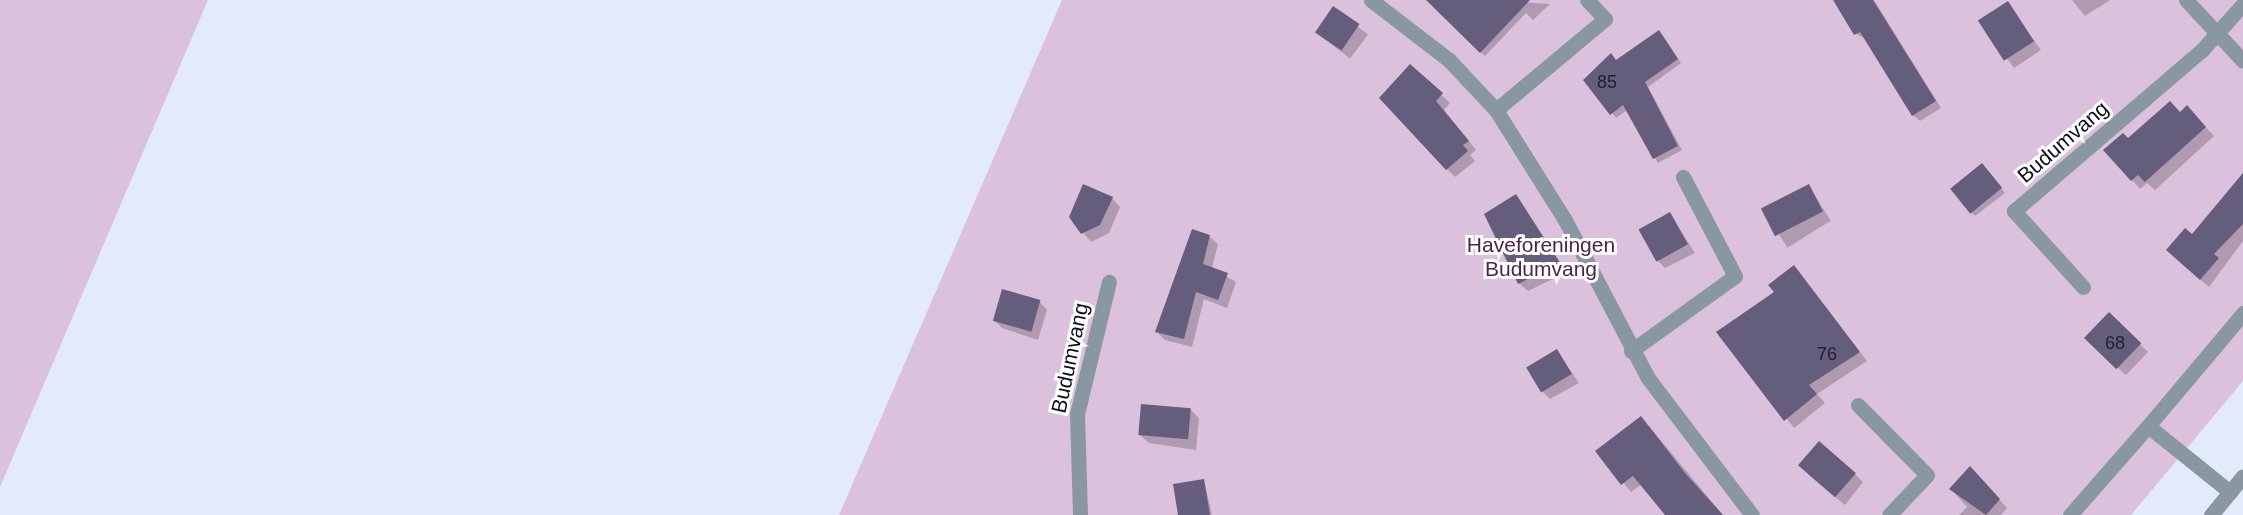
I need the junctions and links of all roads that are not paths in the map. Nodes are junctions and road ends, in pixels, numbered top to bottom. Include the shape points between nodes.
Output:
1 (1371, 0) edge
2 (1587, 0) edge
3 (2186, 0) edge
4 (2243, 4) edge
5 (2214, 34) junction
6 (2243, 61) edge
7 (1496, 110) junction
8 (1683, 177) dead end
9 (1108, 282) dead end
10 (2083, 287) dead end
11 (2243, 313) edge
12 (1631, 351) junction
13 (1858, 405) dead end
14 (2148, 426) junction
15 (2243, 476) edge
16 (2230, 492) junction
17 (1080, 515) edge
18 (1752, 515) edge
19 (1889, 515) edge
20 (2070, 515) edge
21 (2211, 515) edge

1 - 7 street via 1449,60
2 - 7 street via 1605,19
3 - 5 street
4 - 5 street, Budumvang
5 - 6 street
5 - 10 street, Budumvang via 2014,212
7 - 12 street via 1565,220
8 - 12 street via 1735,276
9 - 17 street, Budumvang via 1077,414
11 - 14 street
12 - 18 street via 1685,433
13 - 19 street via 1927,475
14 - 16 street
14 - 20 street
15 - 16 street
16 - 21 street

